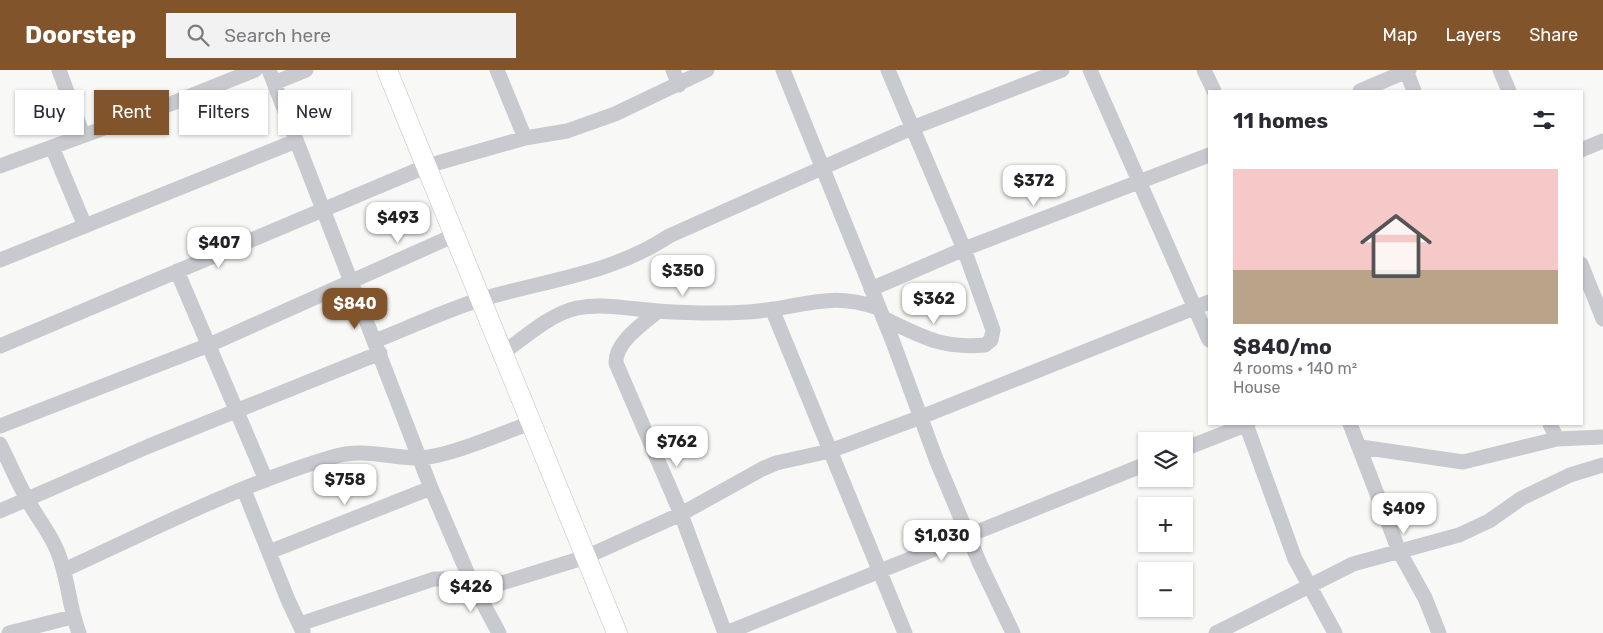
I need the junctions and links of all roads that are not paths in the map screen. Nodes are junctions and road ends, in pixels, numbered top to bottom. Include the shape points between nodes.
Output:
1 (58, 70) edge
2 (256, 70) edge
3 (306, 70) edge
4 (387, 70) edge
5 (497, 70) edge
6 (673, 70) edge
7 (707, 70) edge
8 (783, 70) edge
9 (888, 70) edge
10 (1062, 70) edge
11 (1090, 70) edge
12 (1204, 70) edge
13 (1407, 70) edge
14 (1500, 70) edge
15 (272, 77) edge
16 (679, 85) junction
17 (65, 90) edge
18 (1214, 90) edge
19 (1362, 90) edge
20 (1414, 90) edge
21 (1509, 90) edge
22 (912, 128) junction
23 (84, 134) edge
24 (82, 135) edge
25 (525, 138) junction
26 (296, 141) junction
27 (1603, 141) edge
28 (52, 146) junction
29 (1583, 149) edge
30 (1208, 155) edge
31 (0, 166) edge
32 (427, 166) junction
33 (822, 168) junction
34 (1140, 183) junction
35 (323, 210) junction
36 (85, 226) junction
37 (455, 235) junction
38 (964, 249) junction
39 (0, 260) edge
40 (177, 271) junction
41 (1583, 273) edge
42 (352, 280) junction
43 (1586, 287) edge
44 (870, 288) junction
45 (481, 299) junction
46 (1202, 305) edge
47 (772, 309) junction
48 (658, 311) junction
49 (881, 313) junction
50 (1603, 319) edge
51 (1208, 335) edge
52 (209, 345) junction
53 (0, 346) edge
54 (378, 347) junction
55 (503, 353) junction
56 (238, 411) junction
57 (921, 417) junction
58 (530, 423) junction
59 (1244, 425) edge
60 (1246, 425) edge
61 (1350, 425) edge
62 (1550, 425) edge
63 (0, 426) edge
64 (1603, 437) edge
65 (1557, 440) junction
66 (0, 444) edge
67 (1193, 445) edge
68 (1360, 447) junction
69 (830, 451) junction
70 (420, 458) junction
71 (1603, 465) edge
72 (1138, 467) edge
73 (266, 480) junction
74 (431, 488) junction
75 (244, 490) junction
76 (27, 500) junction
77 (0, 511) edge
78 (681, 514) junction
79 (968, 535) junction
80 (1399, 551) junction
81 (269, 552) junction
82 (586, 557) junction
83 (64, 570) junction
84 (879, 571) junction
85 (470, 579) junction
86 (1308, 586) junction
87 (72, 617) junction
88 (302, 629) edge
89 (496, 632) edge
90 (9, 633) edge
91 (79, 633) edge
92 (617, 633) edge
93 (726, 633) edge
94 (906, 633) edge
95 (1013, 633) edge
96 (1216, 633) edge
97 (1335, 633) edge
98 (1439, 633) edge

1 - 17 street
2 - 23 street via 173,104
3 - 15 street
4 - 32 street
5 - 25 street
6 - 16 street
7 - 16 street
8 - 33 street
9 - 22 street
10 - 22 street
11 - 34 street
12 - 18 street
13 - 19 street
13 - 20 street
14 - 21 street
15 - 26 street
16 - 25 street via 615,114 567,130
22 - 33 street
22 - 38 street
24 - 28 street
25 - 32 street
26 - 35 street
26 - 36 street
27 - 29 street
28 - 31 street
28 - 36 street
30 - 34 street
32 - 35 street
32 - 37 street
33 - 44 street
33 - 45 street via 605,268
34 - 38 street
34 - 46 street
35 - 40 street
35 - 42 street
36 - 39 street
37 - 42 street
37 - 45 street
38 - 44 street
38 - 49 street via 990,316 992,335 985,345 950,346 936,342
40 - 52 street
40 - 53 street
41 - 43 street
42 - 52 street
42 - 54 street
43 - 50 street
44 - 49 street
45 - 54 street
45 - 55 street
46 - 51 street
46 - 57 street
47 - 48 street via 704,313
47 - 49 street via 841,299 859,301
47 - 69 street
48 - 55 street via 604,306 577,308 560,314
48 - 78 street via 632,334 616,356 616,363
49 - 57 street
52 - 56 street
52 - 63 street
54 - 56 street
54 - 70 street
55 - 58 street
56 - 73 street
56 - 76 street
57 - 69 street
57 - 79 street
58 - 70 street
58 - 82 street
59 - 67 street
60 - 86 street
61 - 68 street
62 - 65 street
64 - 65 street
65 - 68 street via 1463,462
66 - 76 street
68 - 80 street
69 - 78 street via 776,463
69 - 84 street
70 - 73 street via 357,453 338,455
70 - 74 street
71 - 80 street via 1570,475 1522,498 1467,531
72 - 79 street
73 - 75 street
74 - 81 street
74 - 85 street
75 - 81 street
75 - 83 street
76 - 77 street
76 - 83 street via 46,527
78 - 82 street
78 - 93 street
79 - 84 street
79 - 95 street
80 - 86 street via 1353,564
80 - 98 street via 1425,598
81 - 88 street
82 - 85 street via 502,583
82 - 92 street
83 - 87 street
84 - 93 street
84 - 94 street
85 - 88 street via 434,579
85 - 89 street
86 - 96 street
86 - 97 street
87 - 90 street
87 - 91 street

